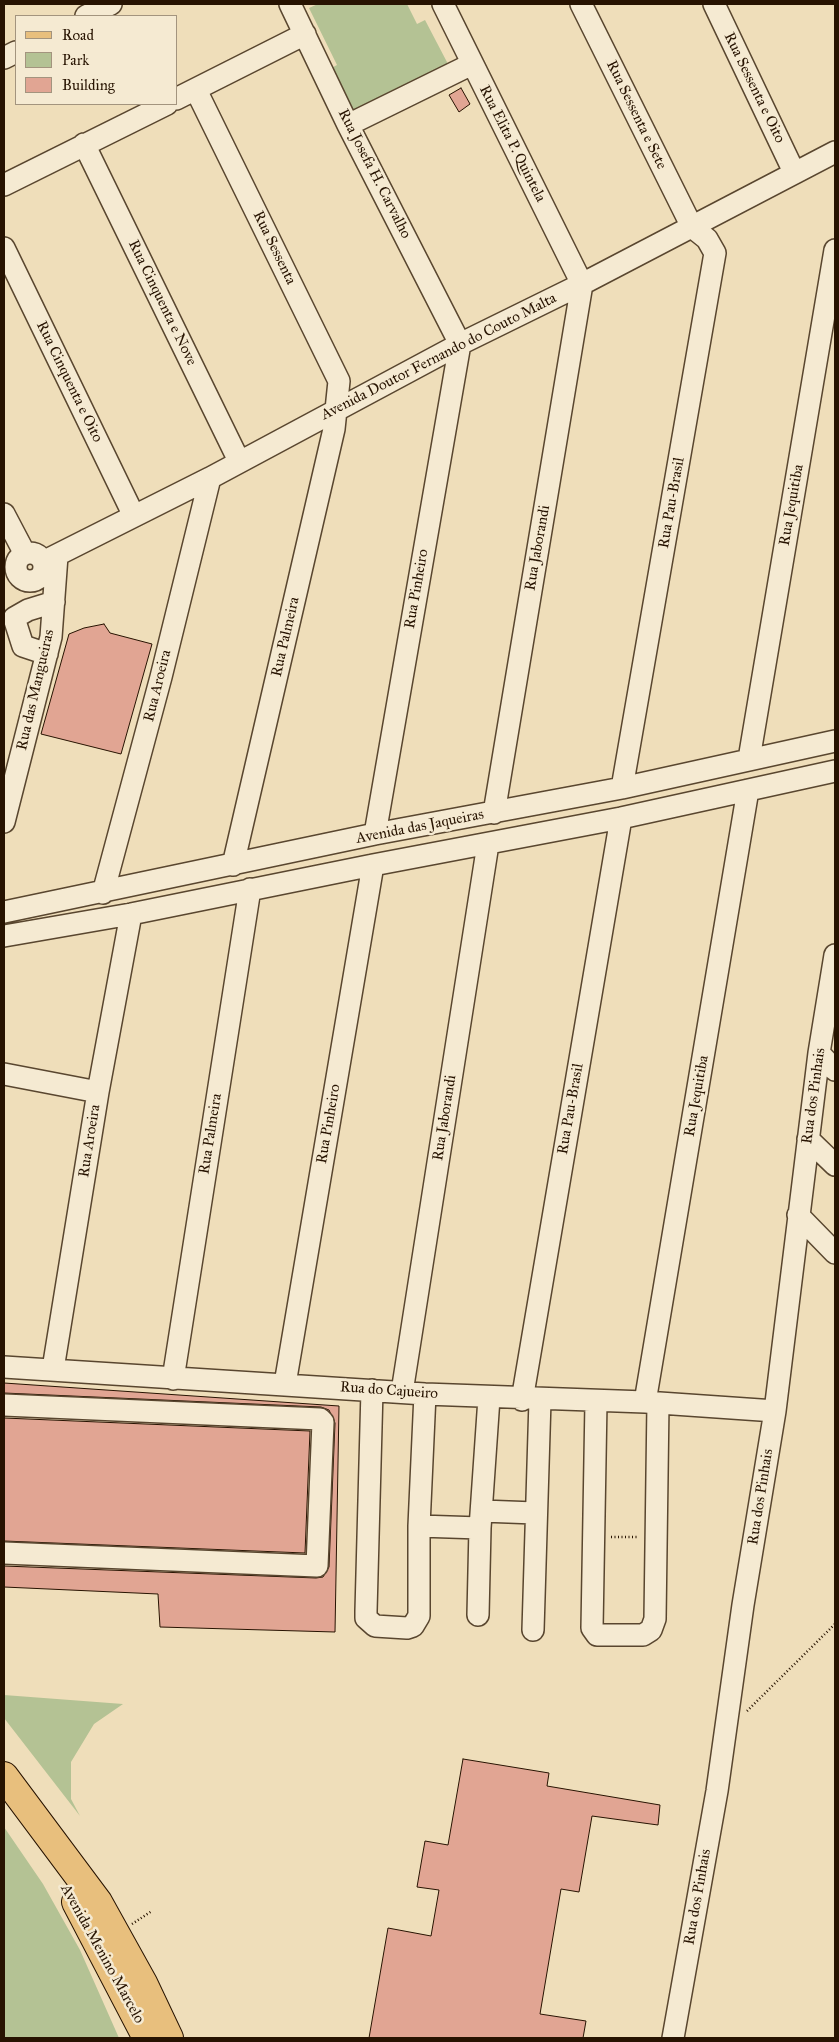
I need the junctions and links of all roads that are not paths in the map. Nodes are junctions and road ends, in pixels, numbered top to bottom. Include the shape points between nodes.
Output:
1 (111, 4) edge
2 (290, 4) edge
3 (443, 4) edge
4 (581, 4) edge
5 (714, 4) edge
6 (88, 15) edge
7 (306, 34) junction
8 (472, 64) junction
9 (196, 90) junction
10 (178, 98) edge
11 (165, 105) edge
12 (348, 125) junction
13 (84, 144) junction
14 (835, 152) edge
15 (794, 172) junction
16 (4, 185) edge
17 (692, 227) junction
18 (4, 248) edge
19 (835, 250) edge
20 (582, 284) junction
21 (460, 344) junction
22 (337, 409) junction
23 (240, 461) junction
24 (210, 478) junction
25 (4, 514) edge
26 (134, 516) junction
27 (42, 557) junction
28 (11, 579) edge
29 (54, 602) junction
30 (9, 610) edge
31 (47, 654) junction
32 (835, 741) edge
33 (749, 759) junction
34 (835, 771) edge
35 (622, 788) junction
36 (748, 790) junction
37 (531, 806) junction
38 (494, 813) junction
39 (621, 818) junction
40 (4, 822) edge
41 (544, 833) junction
42 (376, 834) junction
43 (488, 844) junction
44 (232, 865) junction
45 (373, 865) junction
46 (250, 889) junction
47 (104, 893) junction
48 (4, 912) edge
49 (131, 914) junction
50 (4, 936) edge
51 (835, 954) edge
52 (819, 1054) junction
53 (835, 1070) edge
54 (4, 1074) edge
55 (98, 1092) junction
56 (808, 1139) junction
57 (835, 1166) edge
58 (798, 1215) junction
59 (835, 1253) edge
60 (4, 1367) edge
61 (53, 1369) junction
62 (173, 1379) junction
63 (285, 1384) junction
64 (372, 1390) junction
65 (402, 1392) junction
66 (425, 1394) junction
67 (489, 1398) junction
68 (531, 1400) junction
69 (596, 1402) junction
70 (652, 1403) junction
71 (4, 1405) edge
72 (775, 1411) junction
73 (535, 1513) junction
74 (481, 1519) junction
75 (419, 1526) junction
76 (4, 1553) edge
77 (478, 1615) dead end
78 (533, 1630) dead end
79 (4, 1776) edge
80 (4, 1796) edge
81 (147, 2038) edge
82 (169, 2038) edge
83 (673, 2038) edge

1 - 6 street
2 - 7 street, Rua Josefa H. Carvalho
3 - 8 street, Rua Elita P. Quintela
4 - 17 street, Rua Sessenta e Sete
5 - 15 street, Rua Sessenta e Oito
7 - 9 street
7 - 12 street, Rua Josefa H. Carvalho
8 - 12 street
8 - 20 street, Rua Elita P. Quintela
9 - 10 street
9 - 22 street, Rua Sessenta via 339,381
11 - 13 street
12 - 21 street, Rua Josefa H. Carvalho
13 - 16 street
13 - 23 street, Rua Cinquenta e Nove
14 - 15 street, Avenida Doutor Fernando do Couto Malta
15 - 17 street, Avenida Doutor Fernando do Couto Malta
17 - 20 street, Avenida Doutor Fernando do Couto Malta
17 - 35 street, Rua Pau-Brasil via 707,239 715,253
18 - 26 street, Rua Cinquenta e Oito
19 - 33 street, Rua Jequitiba
20 - 21 street, Avenida Doutor Fernando do Couto Malta
20 - 38 street, Rua Jaborandi
21 - 22 street, Avenida Doutor Fernando do Couto Malta
21 - 42 street, Rua Pinheiro
22 - 23 street, Avenida Doutor Fernando do Couto Malta
22 - 44 street, Rua Palmeira
23 - 24 street, Avenida Doutor Fernando do Couto Malta
24 - 26 street, Avenida Doutor Fernando do Couto Malta
24 - 47 street, Rua Aroeira
25 - 27 street
26 - 27 street, Avenida Doutor Fernando do Couto Malta
27 - 28 street via 44,571 40,578 32,581
27 - 29 street, Rua das Mangueiras
29 - 30 street via 28,610
29 - 31 street, Rua das Mangueiras
30 - 31 street via 23,646
31 - 40 street, Rua das Mangueiras
32 - 33 street, Avenida das Jaqueiras
33 - 35 street, Avenida das Jaqueiras
34 - 36 street, Avenida das Jaqueiras
35 - 37 street, Avenida das Jaqueiras
36 - 39 street, Avenida das Jaqueiras
36 - 70 street, Rua Jequitiba
37 - 38 street, Avenida das Jaqueiras
37 - 41 street
38 - 42 street, Avenida das Jaqueiras
39 - 41 street, Avenida das Jaqueiras
39 - 68 street, Rua Pau-Brasil
41 - 43 street, Avenida das Jaqueiras
42 - 44 street, Avenida das Jaqueiras
43 - 45 street, Avenida das Jaqueiras
43 - 65 street, Rua Jaborandi
44 - 47 street, Avenida das Jaqueiras
45 - 46 street, Avenida das Jaqueiras
45 - 63 street, Rua Pinheiro
46 - 49 street, Avenida das Jaqueiras
46 - 62 street, Rua Palmeira
47 - 48 street, Avenida das Jaqueiras
49 - 50 street, Avenida das Jaqueiras
49 - 55 street, Rua Aroeira
51 - 52 street, Rua dos Pinhais
52 - 53 street
52 - 56 street, Rua dos Pinhais
54 - 55 street
55 - 61 street, Rua Aroeira
56 - 57 street
56 - 58 street, Rua dos Pinhais
58 - 59 street
58 - 72 street, Rua dos Pinhais
60 - 61 street, Rua do Cajueiro
61 - 62 street, Rua do Cajueiro
62 - 63 street, Rua do Cajueiro
63 - 64 street, Rua do Cajueiro
64 - 65 street, Rua do Cajueiro
64 - 75 street via 366,1618 375,1626 407,1628 417,1622
65 - 66 street, Rua do Cajueiro
66 - 67 street, Rua do Cajueiro
66 - 75 street
67 - 68 street, Rua do Cajueiro
67 - 74 street
68 - 69 street, Rua do Cajueiro
68 - 73 street, Rua Pau-Brasil
69 - 70 street, Rua do Cajueiro
69 - 70 street, Rua Jequitiba via 593,1630 597,1635 647,1633 652,1630 655,1619
70 - 72 street, Rua do Cajueiro
71 - 76 street via 320,1419 323,1422 317,1566
72 - 83 street, Rua dos Pinhais via 703,1872
73 - 74 street
73 - 78 street, Rua Pau-Brasil
74 - 75 street
74 - 77 street
79 - 82 main road, Avenida Menino Marcelo via 98,1902
80 - 81 main road, Avenida Menino Marcelo via 82,1911

